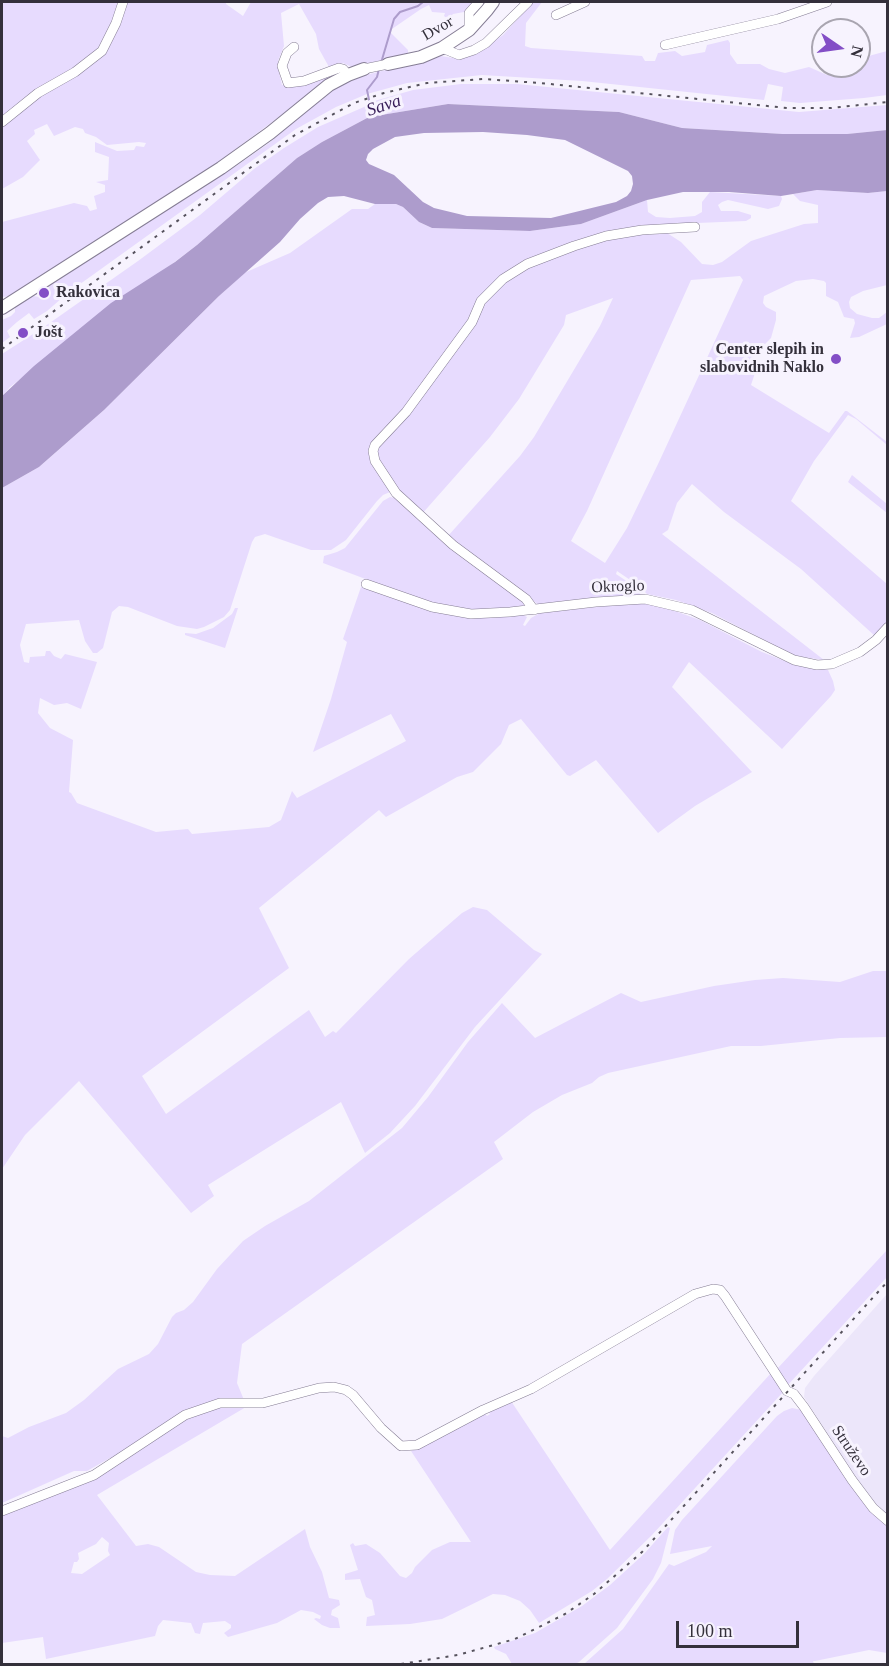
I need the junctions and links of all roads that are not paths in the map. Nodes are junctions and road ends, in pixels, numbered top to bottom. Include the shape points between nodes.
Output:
1 (123, 2) edge
2 (479, 2) edge
3 (493, 2) edge
4 (528, 2) edge
5 (585, 2) edge
6 (827, 2) edge
7 (556, 15) dead end
8 (469, 30) junction
9 (665, 45) dead end
10 (294, 47) dead end
11 (442, 48) junction
12 (388, 64) joint
13 (364, 69) joint
14 (348, 75) junction
15 (2, 122) edge
16 (695, 227) dead end
17 (3, 305) edge
18 (366, 584) dead end
19 (534, 610) junction
20 (888, 627) edge
21 (2, 1511) edge
22 (888, 1521) edge

1 - 15 street via 102,51
2 - 8 street via 469,13
3 - 8 street, Dvor
4 - 11 street via 474,50 459,55
5 - 7 street
6 - 9 street via 778,19
8 - 11 street, Dvor
10 - 14 street via 282,66 288,83 339,68
11 - 12 street, Dvor
12 - 13 street
13 - 14 street
14 - 17 street via 220,168
16 - 19 street via 606,236 527,264 503,279 481,301 472,322 406,412 375,445 375,461 396,493 453,544 526,599
18 - 19 street, Okroglo via 423,605 458,612
19 - 20 street, Okroglo via 645,599 692,610 766,648 817,665 832,664 860,652
21 - 22 street, Struževo via 94,1475 185,1415 220,1403 263,1403 334,1387 353,1395 401,1446 417,1445 531,1389 695,1294 712,1289 725,1296 787,1391 804,1407 873,1508

